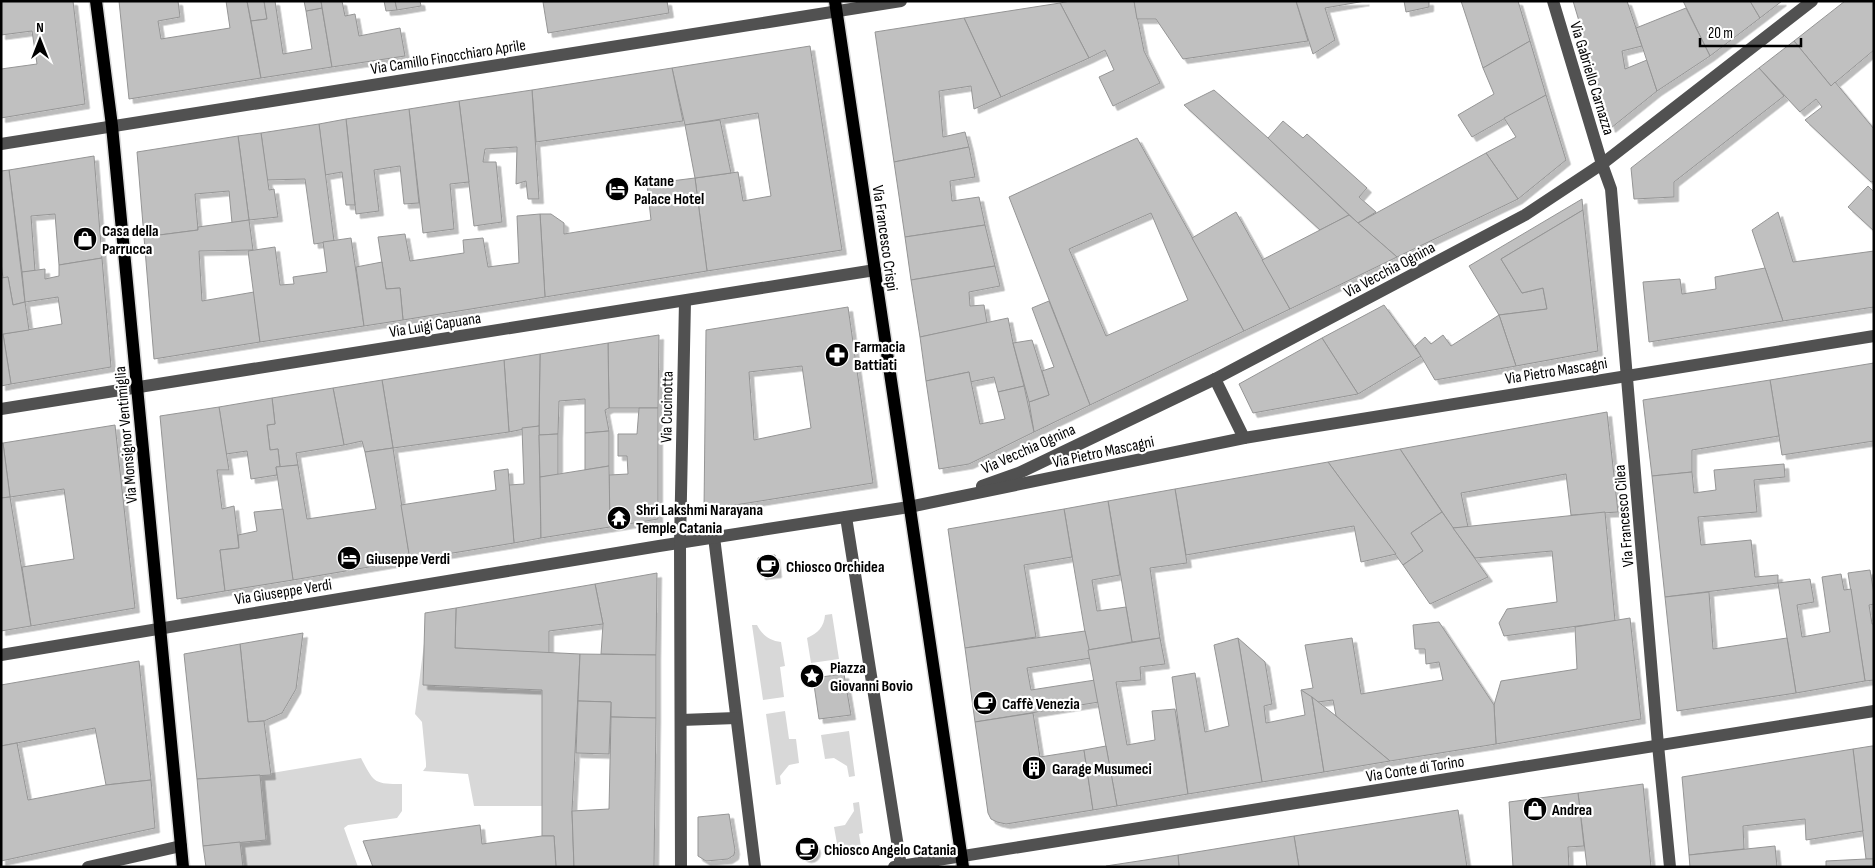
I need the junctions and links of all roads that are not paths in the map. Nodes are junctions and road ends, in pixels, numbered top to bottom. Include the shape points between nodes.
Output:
1 (96, 1) edge
2 (901, 1) edge
3 (1553, 1) edge
4 (1812, 1) edge
5 (836, 6) edge
6 (112, 126) junction
7 (1, 144) edge
8 (1602, 164) junction
9 (874, 270) junction
10 (685, 300) junction
11 (1874, 336) edge
12 (1627, 375) junction
13 (1215, 378) junction
14 (137, 388) junction
15 (1, 410) edge
16 (1244, 438) junction
17 (944, 501) junction
18 (909, 507) junction
19 (846, 517) junction
20 (714, 537) junction
21 (680, 543) junction
22 (160, 627) junction
23 (1, 654) edge
24 (1874, 711) edge
25 (736, 718) junction
26 (680, 720) junction
27 (1658, 745) junction
28 (181, 846) junction
29 (962, 861) edge
30 (898, 866) edge
31 (88, 867) edge
32 (183, 867) edge
33 (682, 867) edge
34 (755, 867) edge
35 (1670, 867) edge

1 - 6 main road, Via Monsignor Ventimiglia
2 - 5 street, Via Camillo Finocchiaro Aprile
3 - 8 street, Via Gabriello Carnazza
4 - 8 street, Via Vecchia Ognina
5 - 6 street, Via Camillo Finocchiaro Aprile
5 - 9 main road, Via Francesco Crispi
6 - 7 street, Via Camillo Finocchiaro Aprile
6 - 14 main road, Via Monsignor Ventimiglia
8 - 12 street, Via Francesco Cilea via 1612,189
8 - 13 street, Via Vecchia Ognina via 1526,215
9 - 10 street, Via Luigi Capuana
9 - 18 main road, Via Francesco Crispi
10 - 14 street, Via Luigi Capuana
10 - 21 street, Via Cucinotta
11 - 12 street, Via Pietro Mascagni
12 - 16 street, Via Pietro Mascagni
12 - 27 street, Via Francesco Cilea
13 - 16 street
13 - 17 street, Via Vecchia Ognina via 1021,472
14 - 15 street, Via Luigi Capuana
14 - 22 main road, Via Monsignor Ventimiglia
16 - 17 street, Via Pietro Mascagni
17 - 18 street, Via Pietro Mascagni
18 - 19 street
18 - 29 main road
19 - 20 street
19 - 30 street
20 - 21 street
20 - 25 street
21 - 22 street, Via Giuseppe Verdi
21 - 26 street
22 - 23 street, Via Giuseppe Verdi
22 - 28 main road, Via Monsignor Ventimiglia
24 - 27 street, Via Conte di Torino
25 - 26 street
25 - 34 street
26 - 33 street
27 - 29 street, Via Conte di Torino via 1014,849
27 - 35 street, Via Francesco Cilea
28 - 31 street
28 - 32 main road, Via Monsignor Ventimiglia
29 - 30 street, Via Conte di Torino

